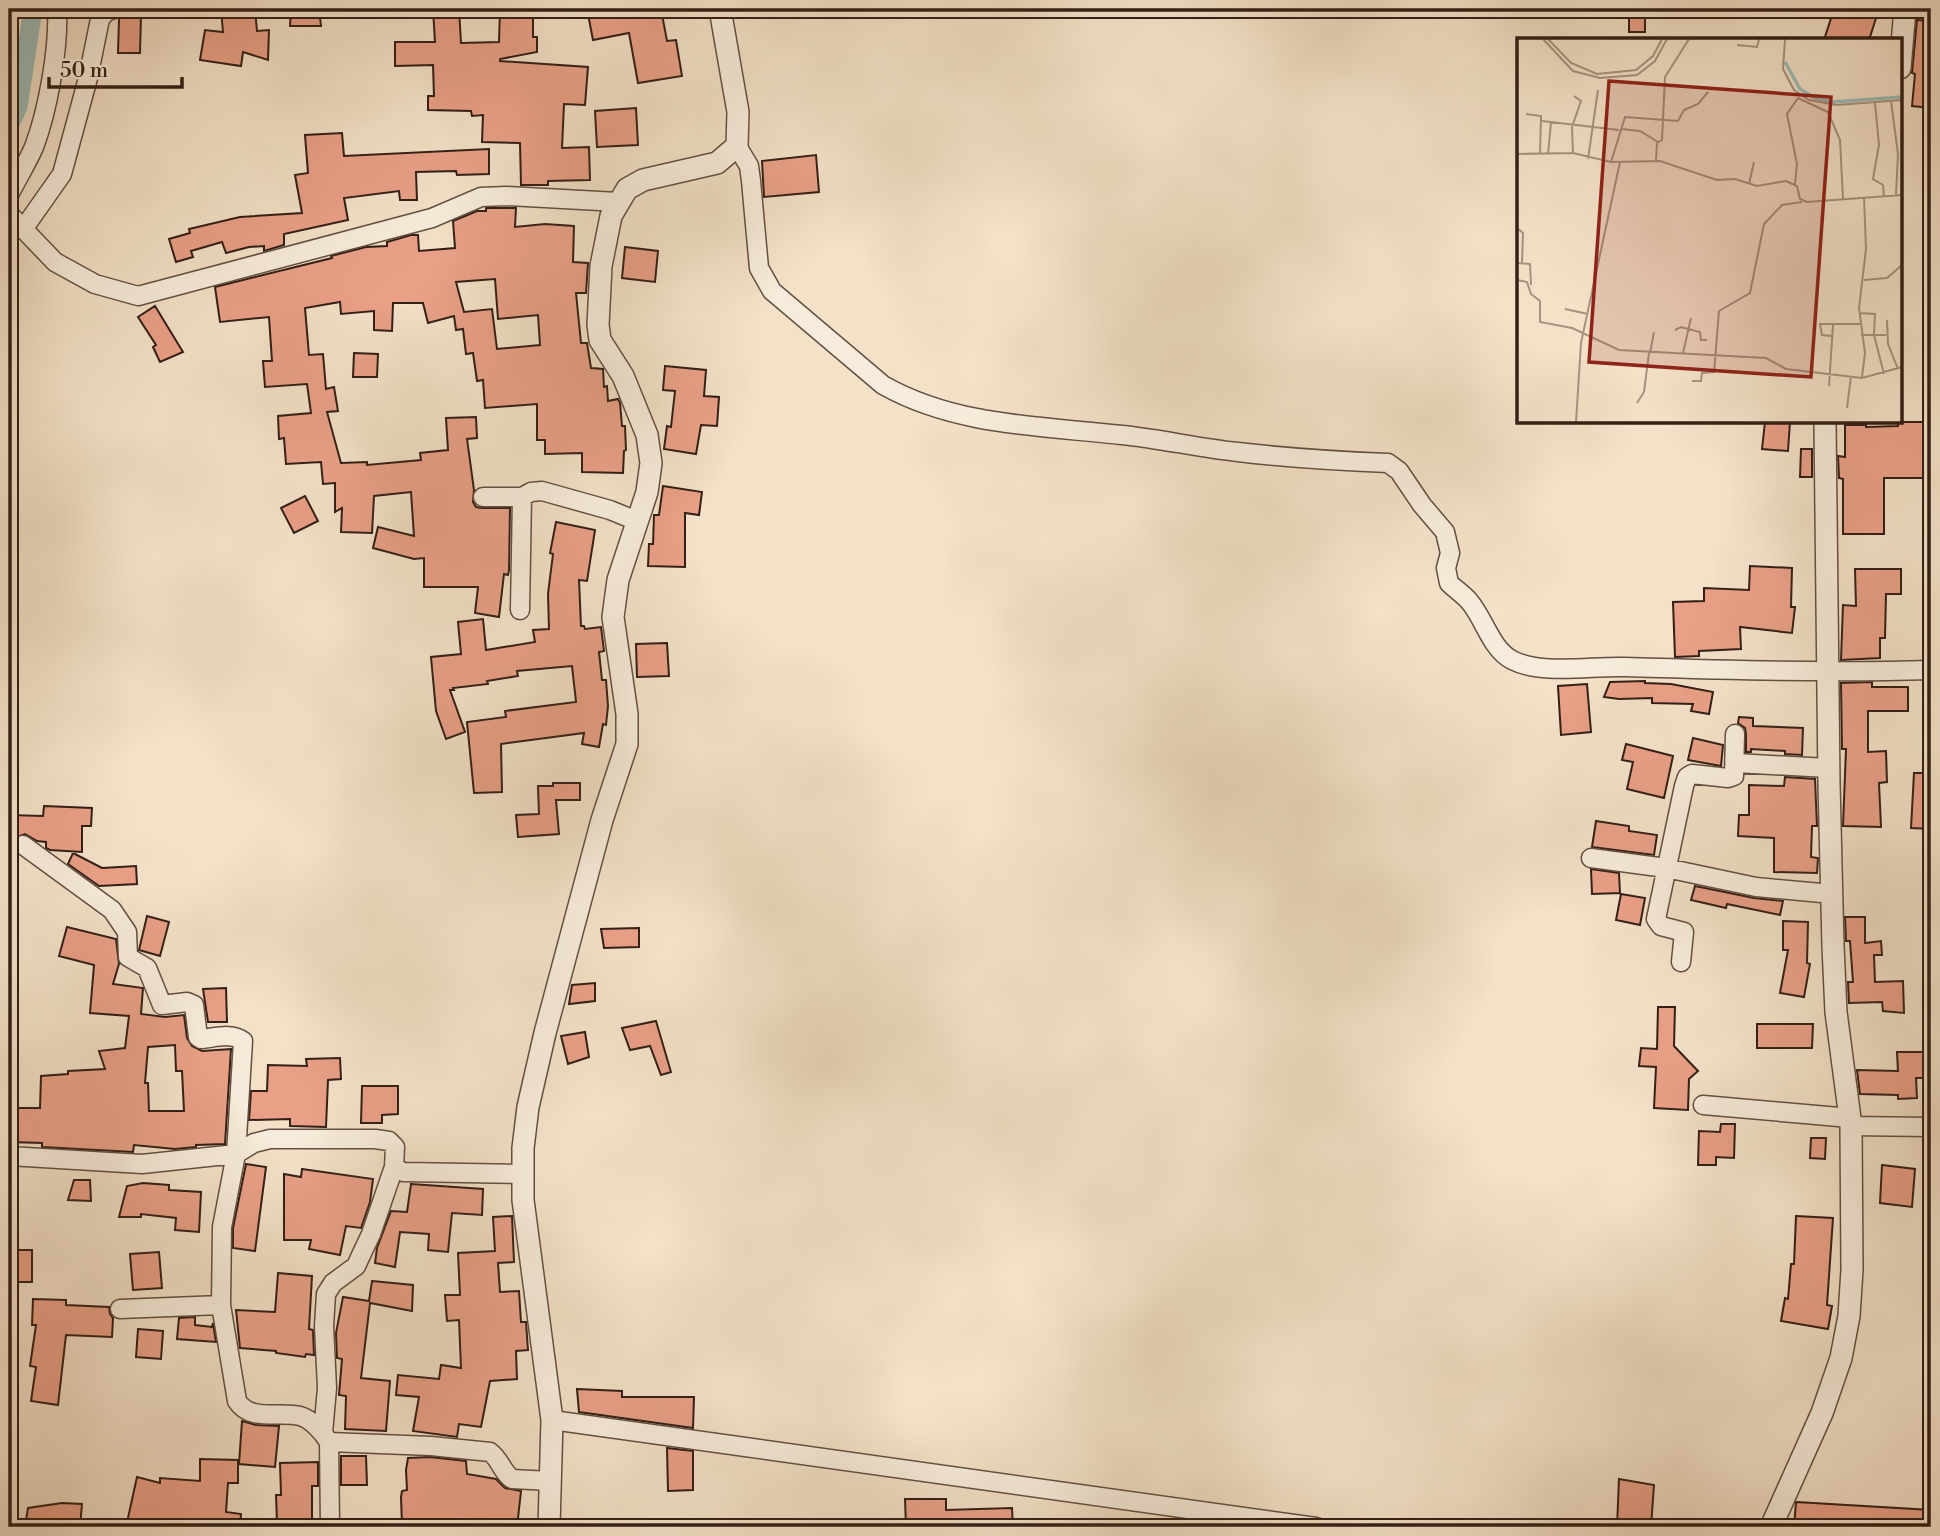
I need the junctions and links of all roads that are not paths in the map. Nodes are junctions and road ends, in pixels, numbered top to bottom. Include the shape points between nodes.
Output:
1 (57, 9) edge
2 (720, 9) edge
3 (1905, 9) edge
4 (108, 10) edge
5 (1902, 44) edge
6 (737, 146) junction
7 (9, 195) edge
8 (618, 202) junction
9 (9, 214) edge
10 (24, 228) junction
11 (1825, 424) edge
12 (483, 497) dead end
13 (522, 498) junction
14 (637, 520) junction
15 (520, 610) dead end
16 (1931, 670) edge
17 (1828, 673) junction
18 (1735, 734) dead end
19 (1736, 763) junction
20 (1828, 768) junction
21 (23, 845) dead end
22 (1591, 858) dead end
23 (1665, 868) junction
24 (1832, 894) junction
25 (1681, 962) dead end
26 (1703, 1105) dead end
27 (1850, 1122) junction
28 (1931, 1127) edge
29 (236, 1154) junction
30 (9, 1156) edge
31 (394, 1167) junction
32 (522, 1174) junction
33 (221, 1305) junction
34 (120, 1309) dead end
35 (552, 1420) junction
36 (326, 1437) junction
37 (551, 1481) junction
38 (330, 1527) edge
39 (549, 1527) edge
40 (1316, 1527) edge
41 (1771, 1527) edge

1 - 7 street via 47,99 34,147
2 - 6 street via 738,112
3 - 5 street
4 - 10 street via 100,19 62,174
6 - 8 street via 717,163 643,180 627,189
6 - 17 street via 749,166 759,268 765,281 883,385 904,397 959,416 1028,426 1238,452 1388,463 1445,532 1449,583 1468,599 1503,653 1519,663 1550,668
8 - 10 street via 481,197 432,218 138,296 95,284 55,262
8 - 14 street via 601,266 598,325 600,340 623,376 647,435 651,463
9 - 10 street
11 - 17 street
12 - 13 street
13 - 14 street via 542,491
13 - 15 street
14 - 32 street via 618,580 614,617 627,744 545,1033 528,1107
16 - 17 street
17 - 20 street
18 - 19 street
19 - 20 street
19 - 23 street via 1732,777 1687,777
20 - 24 street
21 - 29 street via 113,910 127,932 128,957 147,968 162,1005 194,1005 201,1039 230,1036 243,1041
22 - 23 street
23 - 24 street via 1756,887
23 - 25 street via 1656,919 1661,926 1684,932
24 - 27 street via 1836,1012
26 - 27 street
27 - 28 street
27 - 41 street via 1852,1270 1846,1338 1822,1413
29 - 30 street via 142,1164
29 - 31 street via 270,1139 375,1139 395,1147
29 - 33 street via 222,1227
31 - 32 street via 403,1172
31 - 36 street via 356,1266 326,1294
32 - 35 street
33 - 34 street
33 - 36 street via 241,1407 254,1413 302,1416
35 - 37 street
35 - 40 street
36 - 37 street via 491,1452 512,1479
36 - 38 street
37 - 39 street

